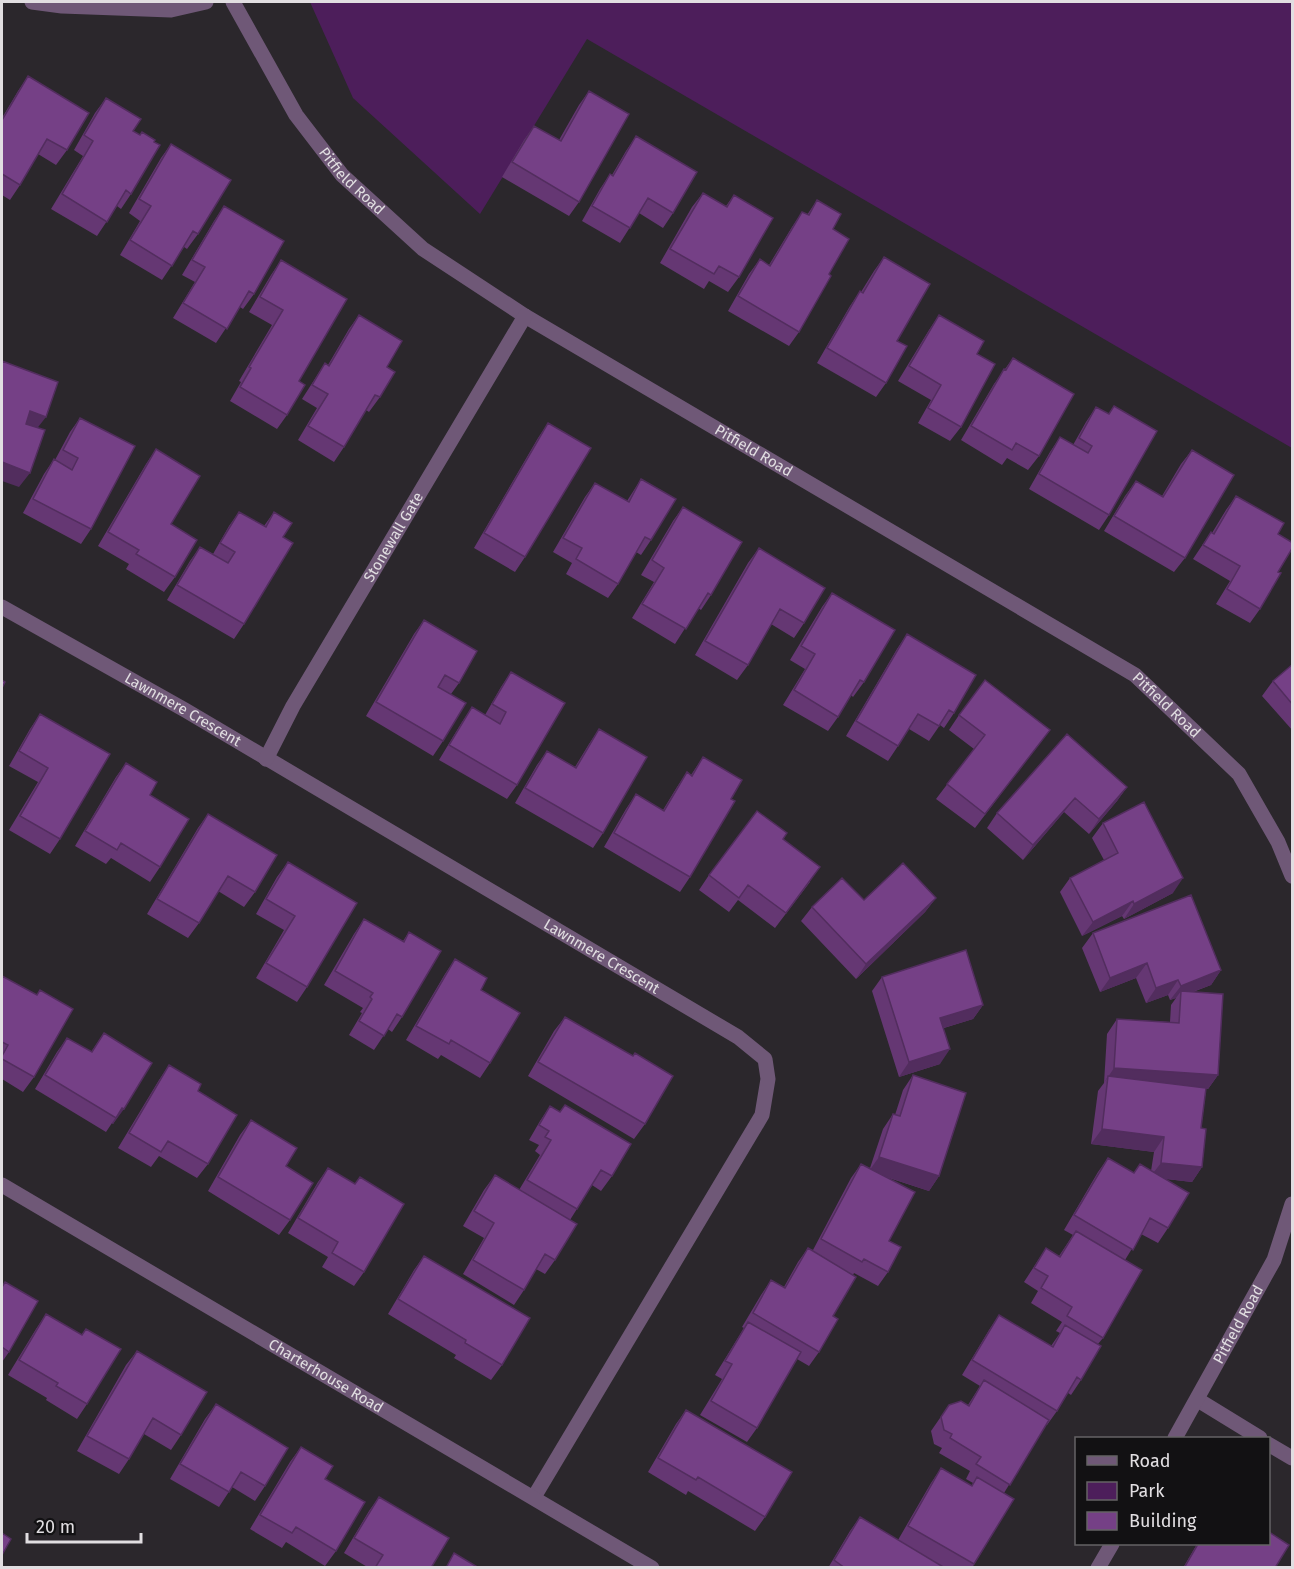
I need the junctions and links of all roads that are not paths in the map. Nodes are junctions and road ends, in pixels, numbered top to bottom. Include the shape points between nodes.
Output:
1 (32, 2) edge
2 (206, 2) edge
3 (233, 2) edge
4 (525, 316) junction
5 (2, 607) edge
6 (266, 759) junction
7 (1293, 876) edge
8 (2, 1185) edge
9 (1293, 1204) edge
10 (1198, 1400) junction
11 (1176, 1437) edge
12 (1258, 1437) edge
13 (1270, 1445) edge
14 (1293, 1458) edge
15 (534, 1497) junction
16 (1111, 1545) edge
17 (652, 1568) edge
18 (1098, 1568) edge

1 - 2 street via 171,10
3 - 4 street, Pitfield Road via 296,115 342,175 437,260
4 - 6 street, Stonewall Gate via 293,706
4 - 7 street, Pitfield Road via 1135,675 1239,774
5 - 6 street, Lawnmere Crescent
6 - 15 street, Lawnmere Crescent via 738,1037 765,1059 768,1079 762,1115
8 - 15 street, Charterhouse Road
9 - 10 street, Pitfield Road via 1274,1260
10 - 11 street, Pitfield Road
10 - 12 street
13 - 14 street
15 - 17 street, Charterhouse Road
16 - 18 street

